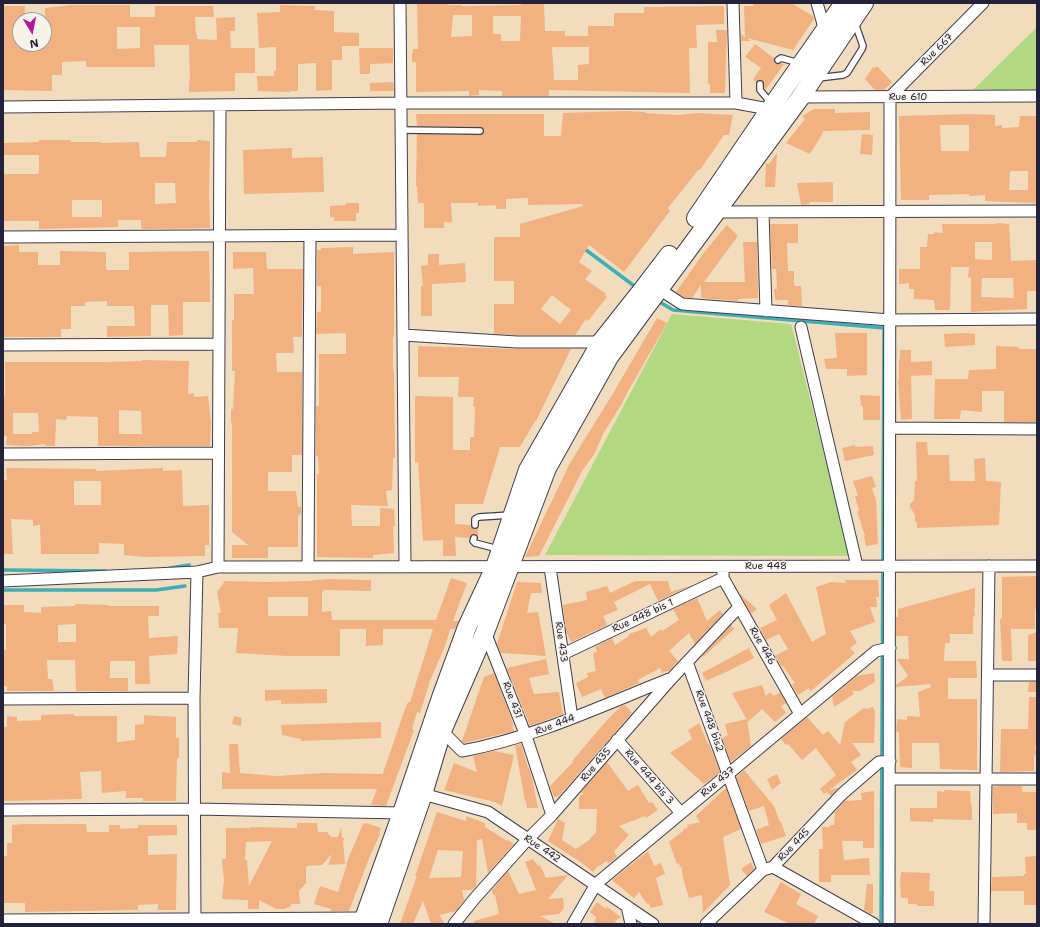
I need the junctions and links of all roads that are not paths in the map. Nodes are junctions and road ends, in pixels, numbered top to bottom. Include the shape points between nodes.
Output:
1 (400, 3) edge
2 (733, 3) edge
3 (818, 3) edge
4 (844, 3) edge
5 (864, 3) edge
6 (983, 3) edge
7 (853, 19) junction
8 (831, 37) junction
9 (778, 60) dead end
10 (802, 64) junction
11 (812, 79) junction
12 (760, 84) dead end
13 (1037, 96) edge
14 (890, 97) junction
15 (800, 98) junction
16 (401, 103) junction
17 (736, 103) junction
18 (220, 105) junction
19 (777, 106) junction
20 (3, 107) edge
21 (401, 130) junction
22 (480, 130) dead end
23 (890, 211) junction
24 (1037, 211) edge
25 (715, 212) junction
26 (763, 212) junction
27 (219, 236) junction
28 (310, 236) junction
29 (402, 236) junction
30 (3, 237) edge
31 (659, 289) junction
32 (766, 311) junction
33 (1037, 319) edge
34 (890, 320) junction
35 (801, 327) dead end
36 (403, 335) junction
37 (601, 342) junction
38 (219, 344) junction
39 (3, 345) edge
40 (890, 428) junction
41 (1037, 429) edge
42 (218, 453) junction
43 (3, 454) edge
44 (513, 514) junction
45 (475, 525) dead end
46 (474, 538) dead end
47 (501, 550) junction
48 (405, 566) junction
49 (722, 566) junction
50 (857, 566) junction
51 (890, 566) junction
52 (989, 566) junction
53 (1037, 566) edge
54 (308, 567) junction
55 (502, 567) junction
56 (550, 567) junction
57 (218, 568) junction
58 (197, 572) junction
59 (723, 578) junction
60 (3, 581) edge
61 (739, 607) junction
62 (485, 632) junction
63 (884, 649) junction
64 (563, 654) junction
65 (687, 662) junction
66 (988, 675) junction
67 (1037, 675) edge
68 (672, 678) junction
69 (194, 698) junction
70 (3, 699) edge
71 (800, 714) junction
72 (572, 718) junction
73 (442, 731) junction
74 (526, 736) junction
75 (617, 740) junction
76 (884, 761) junction
77 (728, 774) junction
78 (986, 779) junction
79 (1037, 779) edge
80 (890, 780) junction
81 (422, 794) junction
82 (194, 809) junction
83 (3, 810) edge
84 (680, 813) junction
85 (408, 815) junction
86 (552, 815) junction
87 (528, 840) junction
88 (768, 869) junction
89 (596, 884) junction
90 (627, 906) junction
91 (3, 920) edge
92 (194, 922) edge
93 (368, 922) edge
94 (886, 923) edge
95 (454, 924) edge
96 (573, 924) edge
97 (631, 924) edge
98 (653, 924) edge
99 (706, 924) edge
100 (874, 924) edge
101 (984, 924) edge

1 - 16 street
2 - 17 street
3 - 8 street
4 - 8 main road
5 - 7 main road
6 - 14 street, Rue 667
7 - 8 main road
7 - 11 lane via 863,46 847,72 843,75
8 - 10 main road
8 - 11 main road
9 - 10 lane via 781,58
10 - 19 main road
11 - 15 main road
12 - 19 lane via 760,90
13 - 14 street, Rue 610
14 - 15 street, Rue 610
14 - 23 street
15 - 19 main road
16 - 17 street
16 - 18 street
16 - 21 street
17 - 19 street
18 - 20 street
18 - 27 street
19 - 25 main road
19 - 37 main road via 699,215
21 - 22 lane
21 - 29 street
23 - 24 street
23 - 26 street
23 - 34 street
25 - 26 street
25 - 31 main road
26 - 32 street
27 - 28 street
27 - 30 street
27 - 38 street
28 - 29 street
28 - 54 street
29 - 36 street
31 - 32 street via 682,304
31 - 55 main road via 610,357 547,468
32 - 34 street
33 - 34 street
34 - 40 street
35 - 50 street
36 - 37 street via 517,342
36 - 48 street
37 - 44 main road via 528,470
38 - 39 street
38 - 42 street
40 - 41 street
40 - 51 street
42 - 43 street
42 - 57 street
44 - 45 lane via 479,517
44 - 47 main road
46 - 47 lane via 475,543
47 - 55 main road
48 - 54 street, Rue 448
48 - 55 street, Rue 448
49 - 50 street, Rue 448
49 - 56 street, Rue 448
49 - 59 street
50 - 51 street, Rue 448
51 - 52 street, Rue 448
51 - 63 street
52 - 53 street, Rue 448
52 - 66 street
54 - 57 street, Rue 448
55 - 56 street, Rue 448
55 - 62 main road
55 - 85 main road via 467,627 442,695
56 - 64 street, Rue 433
57 - 58 street, Rue 448
58 - 60 street, Rue 448
58 - 69 street
59 - 61 street, Rue 446
59 - 64 street, Rue 448 bis 1
61 - 65 street, Rue 435
61 - 71 street, Rue 446
62 - 73 main road
62 - 74 street, Rue 431
63 - 71 street, Rue 437
63 - 76 street
64 - 72 street, Rue 433
65 - 68 street, Rue 435
65 - 77 street, Rue 448 bis2
66 - 67 street
66 - 78 street
68 - 72 street, Rue 444
68 - 75 street, Rue 435
69 - 70 street
69 - 82 street
71 - 77 street, Rue 437
72 - 74 street, Rue 444
73 - 74 street, Rue 444 via 462,751
73 - 81 main road
74 - 86 street, Rue 431
75 - 84 street, Rue 444 bis 3
75 - 86 street, Rue 435
76 - 80 street
76 - 88 street, Rue 445 via 842,794
77 - 84 street, Rue 437
77 - 88 street, Rue 448 bis2
78 - 79 street
78 - 80 street
78 - 101 street
80 - 94 street
81 - 85 main road
81 - 87 street, Rue 442 via 488,812
82 - 83 street
82 - 85 street
82 - 92 street
84 - 89 street, Rue 437
85 - 93 main road
86 - 87 street, Rue 435
87 - 89 street, Rue 442
87 - 95 street, Rue 435
88 - 99 street, Rue 445
88 - 100 street
89 - 90 street, Rue 442
89 - 96 street, Rue 437
90 - 97 street
90 - 98 street, Rue 442
91 - 92 street
92 - 93 street

